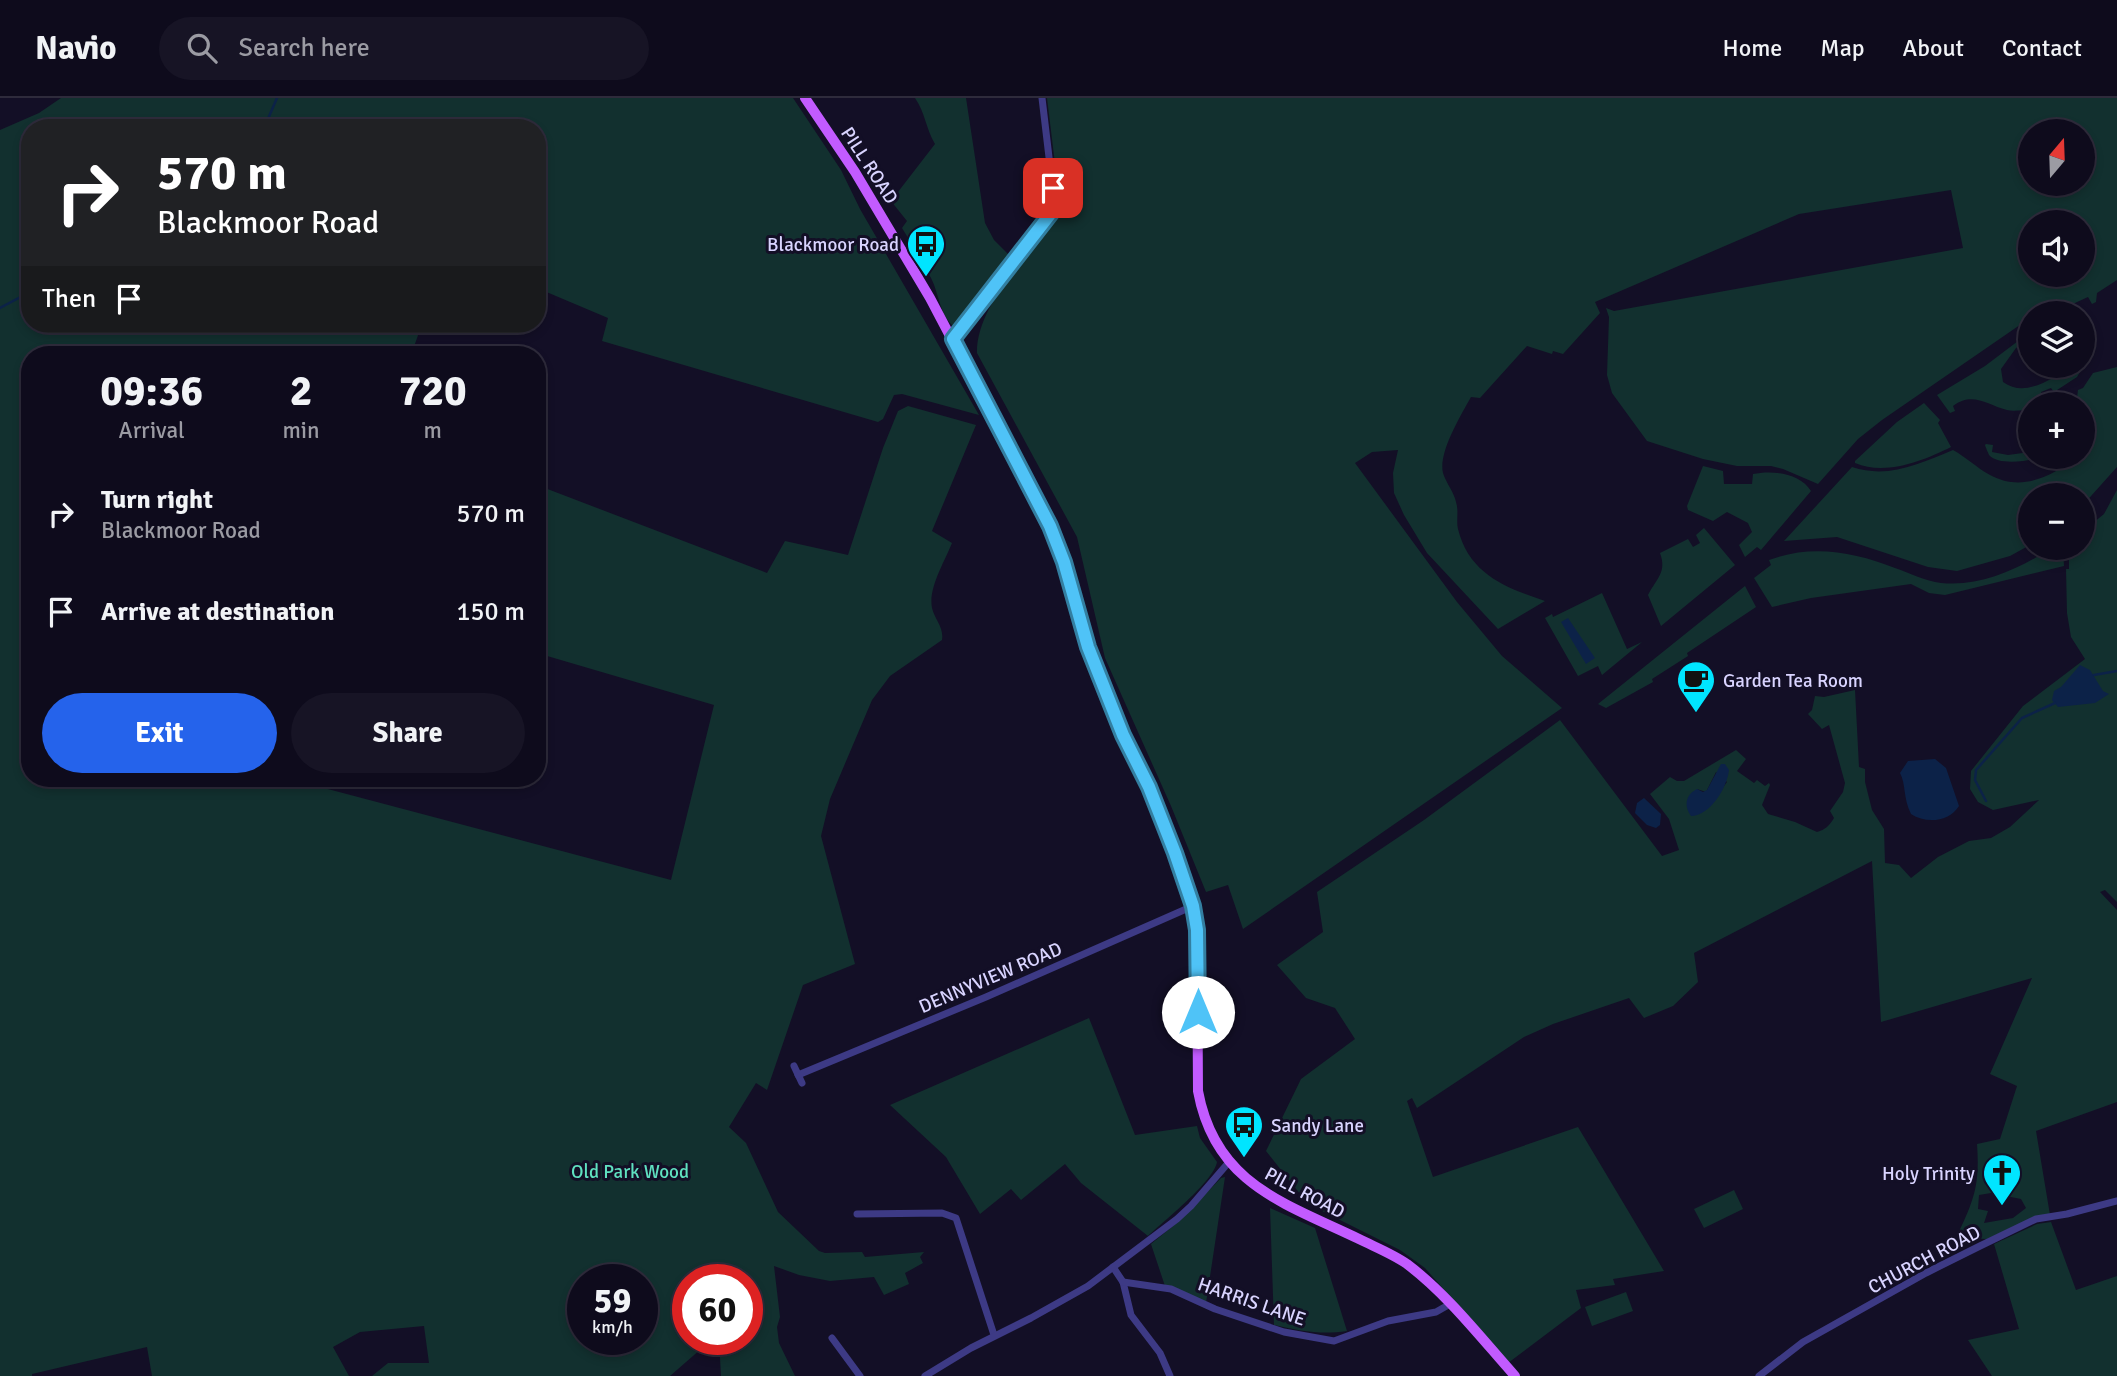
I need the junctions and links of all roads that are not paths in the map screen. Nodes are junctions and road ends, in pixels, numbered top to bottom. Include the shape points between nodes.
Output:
1 (805, 98) edge
2 (1042, 98) edge
3 (953, 339) junction
4 (1193, 906) junction
5 (794, 1066) dead end
6 (1228, 1161) junction
7 (2117, 1201) edge
8 (857, 1214) dead end
9 (1113, 1267) junction
10 (1122, 1282) junction
11 (1450, 1304) junction
12 (994, 1335) junction
13 (832, 1338) dead end
14 (860, 1376) edge
15 (925, 1376) edge
16 (1170, 1376) edge
17 (1515, 1376) edge
18 (1759, 1376) edge

1 - 3 main road, PILL ROAD via 869,195
2 - 3 street via 1055,208
3 - 4 main road, PILL ROAD via 1050,526 1088,647 1152,794
4 - 5 street, DENNYVIEW ROAD via 800,1079
4 - 6 main road, PILL ROAD via 1198,1091 1208,1125
6 - 9 street via 1184,1212
6 - 11 main road, PILL ROAD via 1260,1191 1405,1263
7 - 18 street, CHURCH ROAD via 2036,1219 1980,1246 1803,1342
8 - 12 street via 942,1213 956,1218
9 - 10 street
9 - 12 street via 1088,1286
10 - 11 street, HARRIS LANE via 1171,1289 1284,1332 1334,1341
10 - 16 street via 1131,1315 1160,1353
11 - 17 main road, PILL ROAD
12 - 15 street
13 - 14 street

